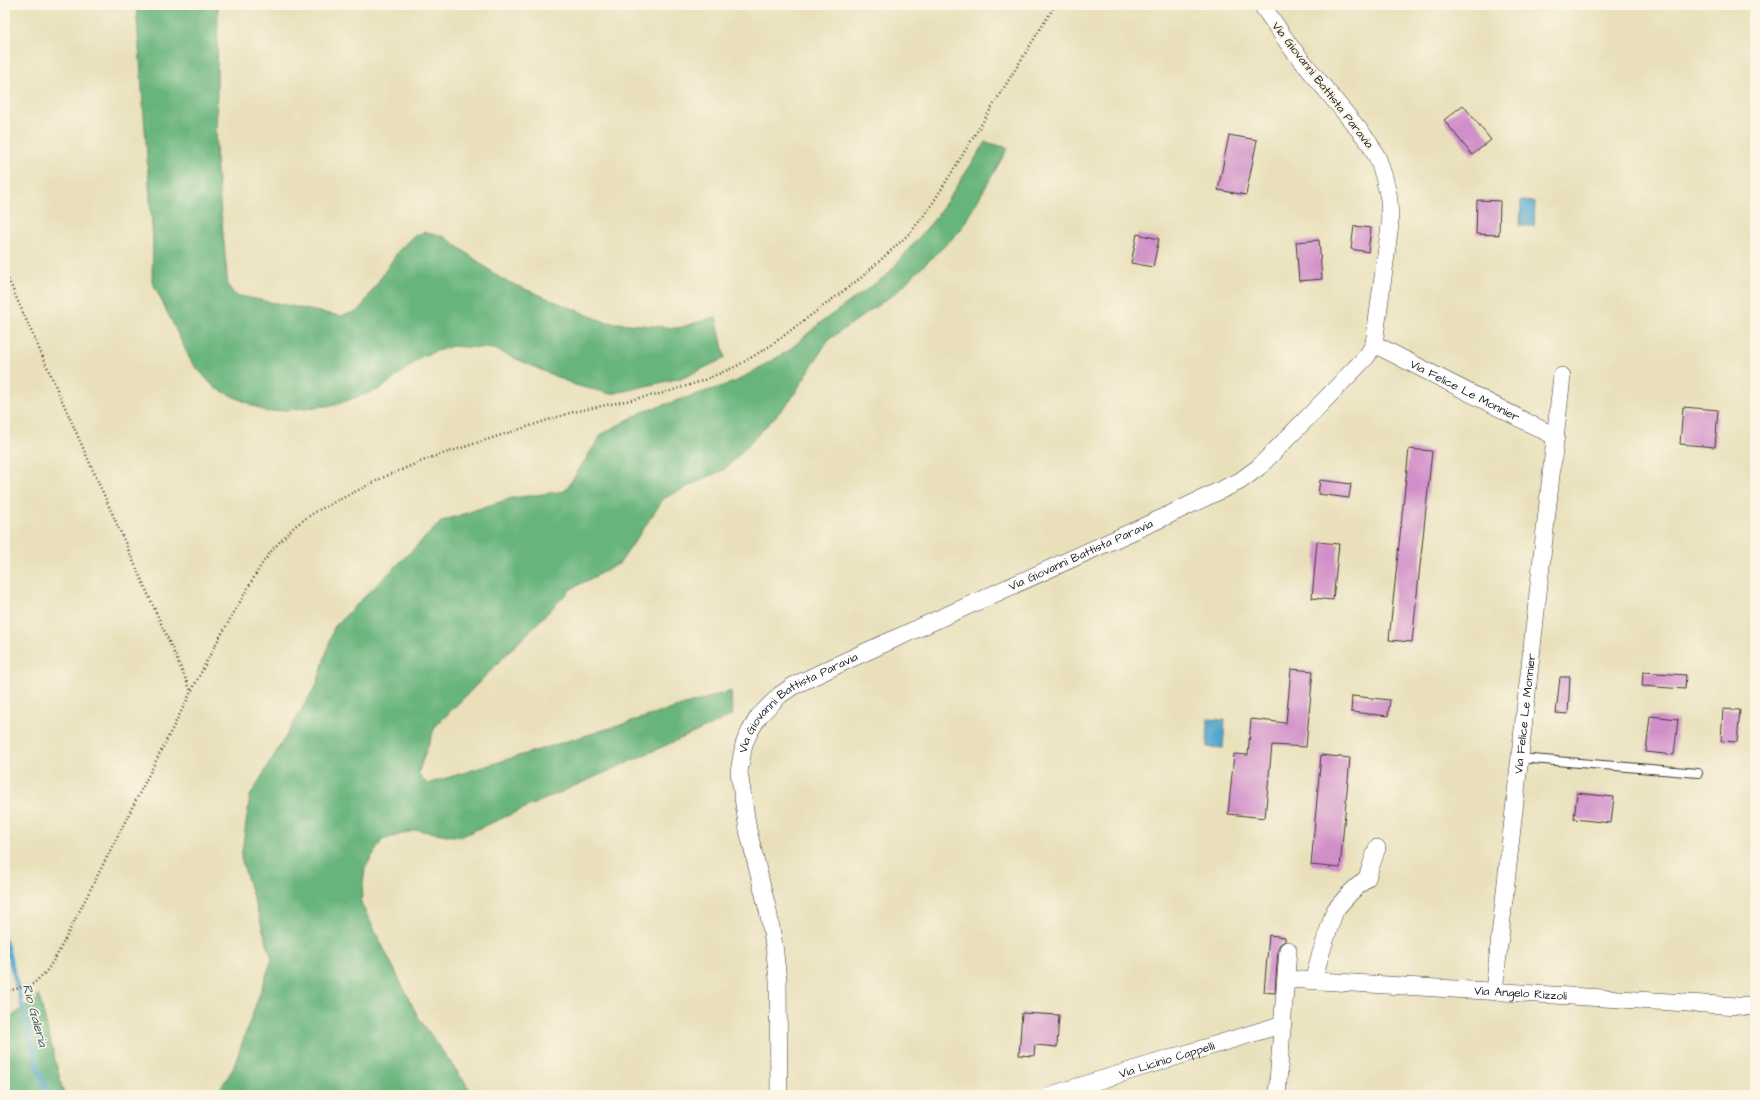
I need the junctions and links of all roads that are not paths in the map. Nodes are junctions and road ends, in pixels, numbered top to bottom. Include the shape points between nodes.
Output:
1 (1262, 5) edge
2 (1374, 344) junction
3 (1562, 376) dead end
4 (1556, 437) junction
5 (1520, 758) junction
6 (1698, 773) dead end
7 (1377, 848) dead end
8 (1288, 950) dead end
9 (1286, 979) junction
10 (1314, 980) junction
11 (1494, 991) junction
12 (1755, 1007) edge
13 (1283, 1024) junction
14 (780, 1095) edge
15 (1050, 1095) edge
16 (1277, 1095) edge

1 - 2 street, Via Giovanni Battista Paravia via 1290,46 1369,142 1384,177 1389,199 1390,224
2 - 4 street, Via Felice Le Monnier
2 - 14 street, Via Giovanni Battista Paravia via 1367,356 1314,412 1259,468 1240,481 794,686 780,695 759,716 744,744 739,772 748,830 774,945 778,980
3 - 4 street, Via Felice Le Monnier
4 - 5 street, Via Felice Le Monnier
5 - 6 lane
5 - 11 street, Via Felice Le Monnier
7 - 10 street via 1367,878 1335,910
8 - 9 street
9 - 10 street, Via Angelo Rizzoli
9 - 13 street
10 - 11 street, Via Angelo Rizzoli
11 - 12 street, Via Angelo Rizzoli
13 - 15 street, Via Licinio Cappelli
13 - 16 street

